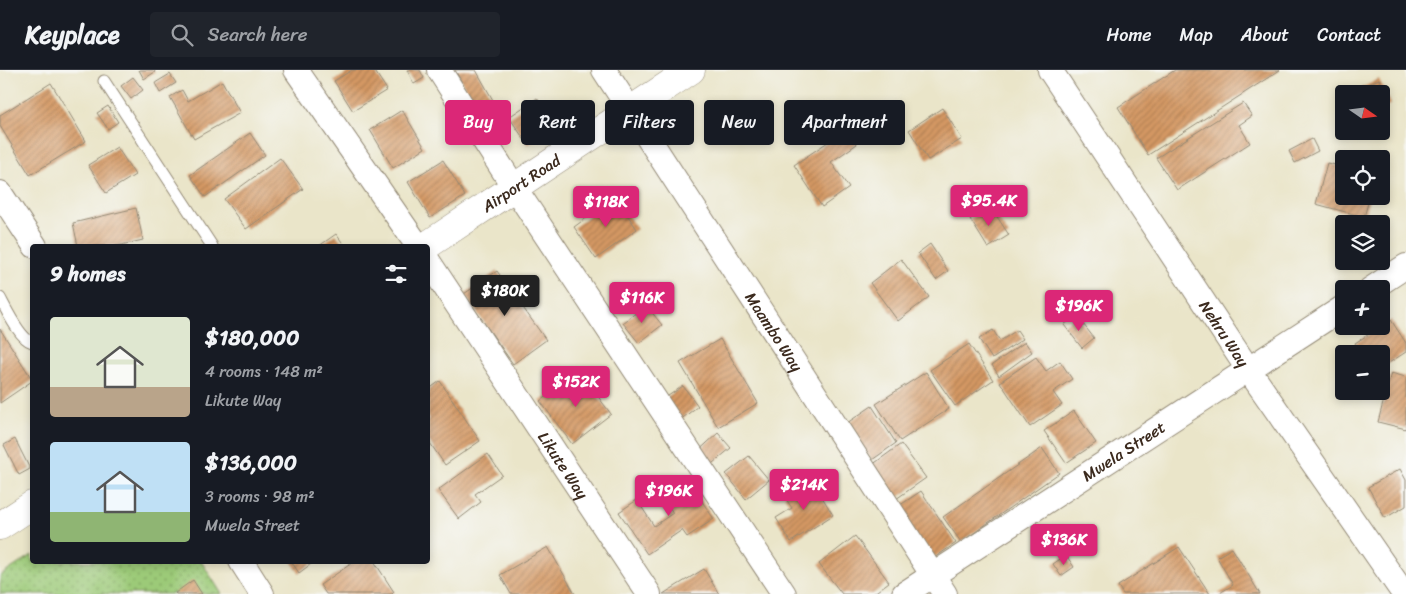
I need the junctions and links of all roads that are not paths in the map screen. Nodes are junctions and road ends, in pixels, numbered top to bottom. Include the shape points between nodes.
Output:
1 (296, 70) edge
2 (439, 70) edge
3 (604, 70) edge
4 (691, 70) edge
5 (1050, 70) edge
6 (104, 81) dead end
7 (624, 100) edge
8 (645, 100) edge
9 (605, 127) edge
10 (653, 145) edge
11 (514, 187) junction
12 (0, 193) edge
13 (34, 244) edge
14 (211, 244) edge
15 (417, 244) edge
16 (429, 244) edge
17 (430, 264) edge
18 (1406, 266) edge
19 (1385, 280) edge
20 (0, 298) edge
21 (1335, 313) edge
22 (30, 341) edge
23 (1248, 369) junction
24 (30, 505) edge
25 (0, 526) edge
26 (243, 564) edge
27 (939, 585) edge
28 (262, 594) edge
29 (649, 594) edge
30 (784, 594) edge
31 (904, 594) edge
32 (1404, 594) edge

1 - 15 street
2 - 11 street
3 - 7 street, Maambo Way
4 - 8 street, Airport Road
5 - 23 street, Nehru Way
6 - 14 lane
9 - 11 street, Airport Road
10 - 27 street, Maambo Way
11 - 16 street, Airport Road
11 - 30 street
12 - 13 street
17 - 29 street, Likute Way
18 - 19 street
20 - 22 lane via 21,333
21 - 23 street, Mwela Street
23 - 27 street, Mwela Street
23 - 32 street, Nehru Way
24 - 25 street
26 - 28 street
27 - 31 street, Mwela Street

